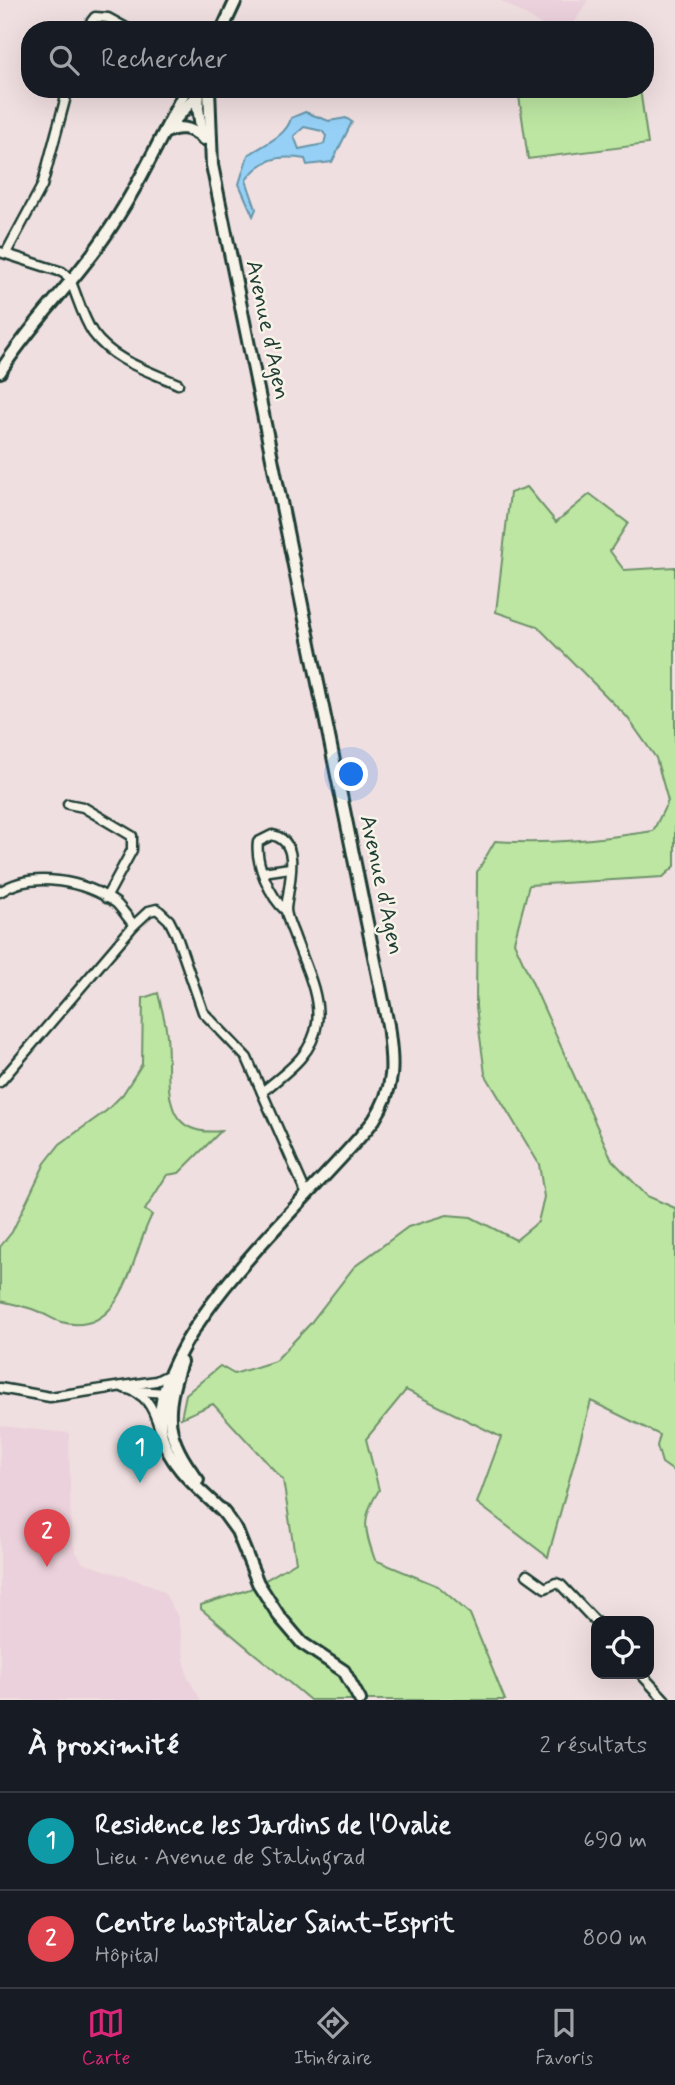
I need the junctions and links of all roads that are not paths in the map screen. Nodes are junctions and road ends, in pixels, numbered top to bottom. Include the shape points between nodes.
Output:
1 (235, 3) edge
2 (91, 21) edge
3 (114, 21) edge
4 (226, 21) edge
5 (66, 98) edge
6 (192, 98) edge
7 (197, 98) edge
8 (200, 98) edge
9 (164, 133) junction
10 (203, 138) junction
11 (212, 165) junction
12 (3, 253) edge
13 (71, 281) junction
14 (0, 372) edge
15 (178, 384) dead end
16 (68, 804) dead end
17 (290, 867) junction
18 (263, 872) junction
19 (0, 892) edge
20 (106, 898) junction
21 (286, 911) junction
22 (134, 925) junction
23 (0, 1082) edge
24 (262, 1092) junction
25 (307, 1195) junction
26 (146, 1383) junction
27 (0, 1388) edge
28 (166, 1388) junction
29 (93, 1389) junction
30 (138, 1391) junction
31 (162, 1433) junction
32 (225, 1514) junction
33 (527, 1575) dead end
34 (591, 1617) edge
35 (646, 1679) edge
36 (360, 1700) edge
37 (665, 1700) edge

1 - 4 main road
2 - 3 street via 96,13
5 - 12 street via 42,186
6 - 9 main road
7 - 10 main road
8 - 11 main road via 208,108
9 - 10 main road via 188,128
9 - 13 main road via 125,204
10 - 11 main road
11 - 25 main road, Avenue d'Agen via 391,1045 392,1080 383,1105 370,1126
12 - 13 street via 62,272
13 - 14 main road
13 - 15 street via 94,334 111,351
16 - 20 street via 83,807 132,836 132,850
17 - 18 street
17 - 18 street via 289,844 272,835 257,846
17 - 21 street
18 - 21 street via 278,905
19 - 20 street via 18,883 44,880 64,882
20 - 22 street
21 - 24 street via 318,1021 303,1056
22 - 23 street
22 - 24 street via 154,909 169,920 203,1012 247,1058
24 - 25 street
25 - 28 main road, Avenue d'Agen via 234,1276 187,1343
26 - 28 street
26 - 28 street
26 - 29 street
27 - 29 street via 44,1397
28 - 30 street
28 - 31 main road via 159,1412
28 - 32 main road via 174,1445
29 - 30 street
30 - 31 street via 151,1405
31 - 32 main road via 173,1461
32 - 36 main road via 279,1616 302,1643 344,1671
33 - 34 street via 545,1588 561,1585
35 - 37 street

